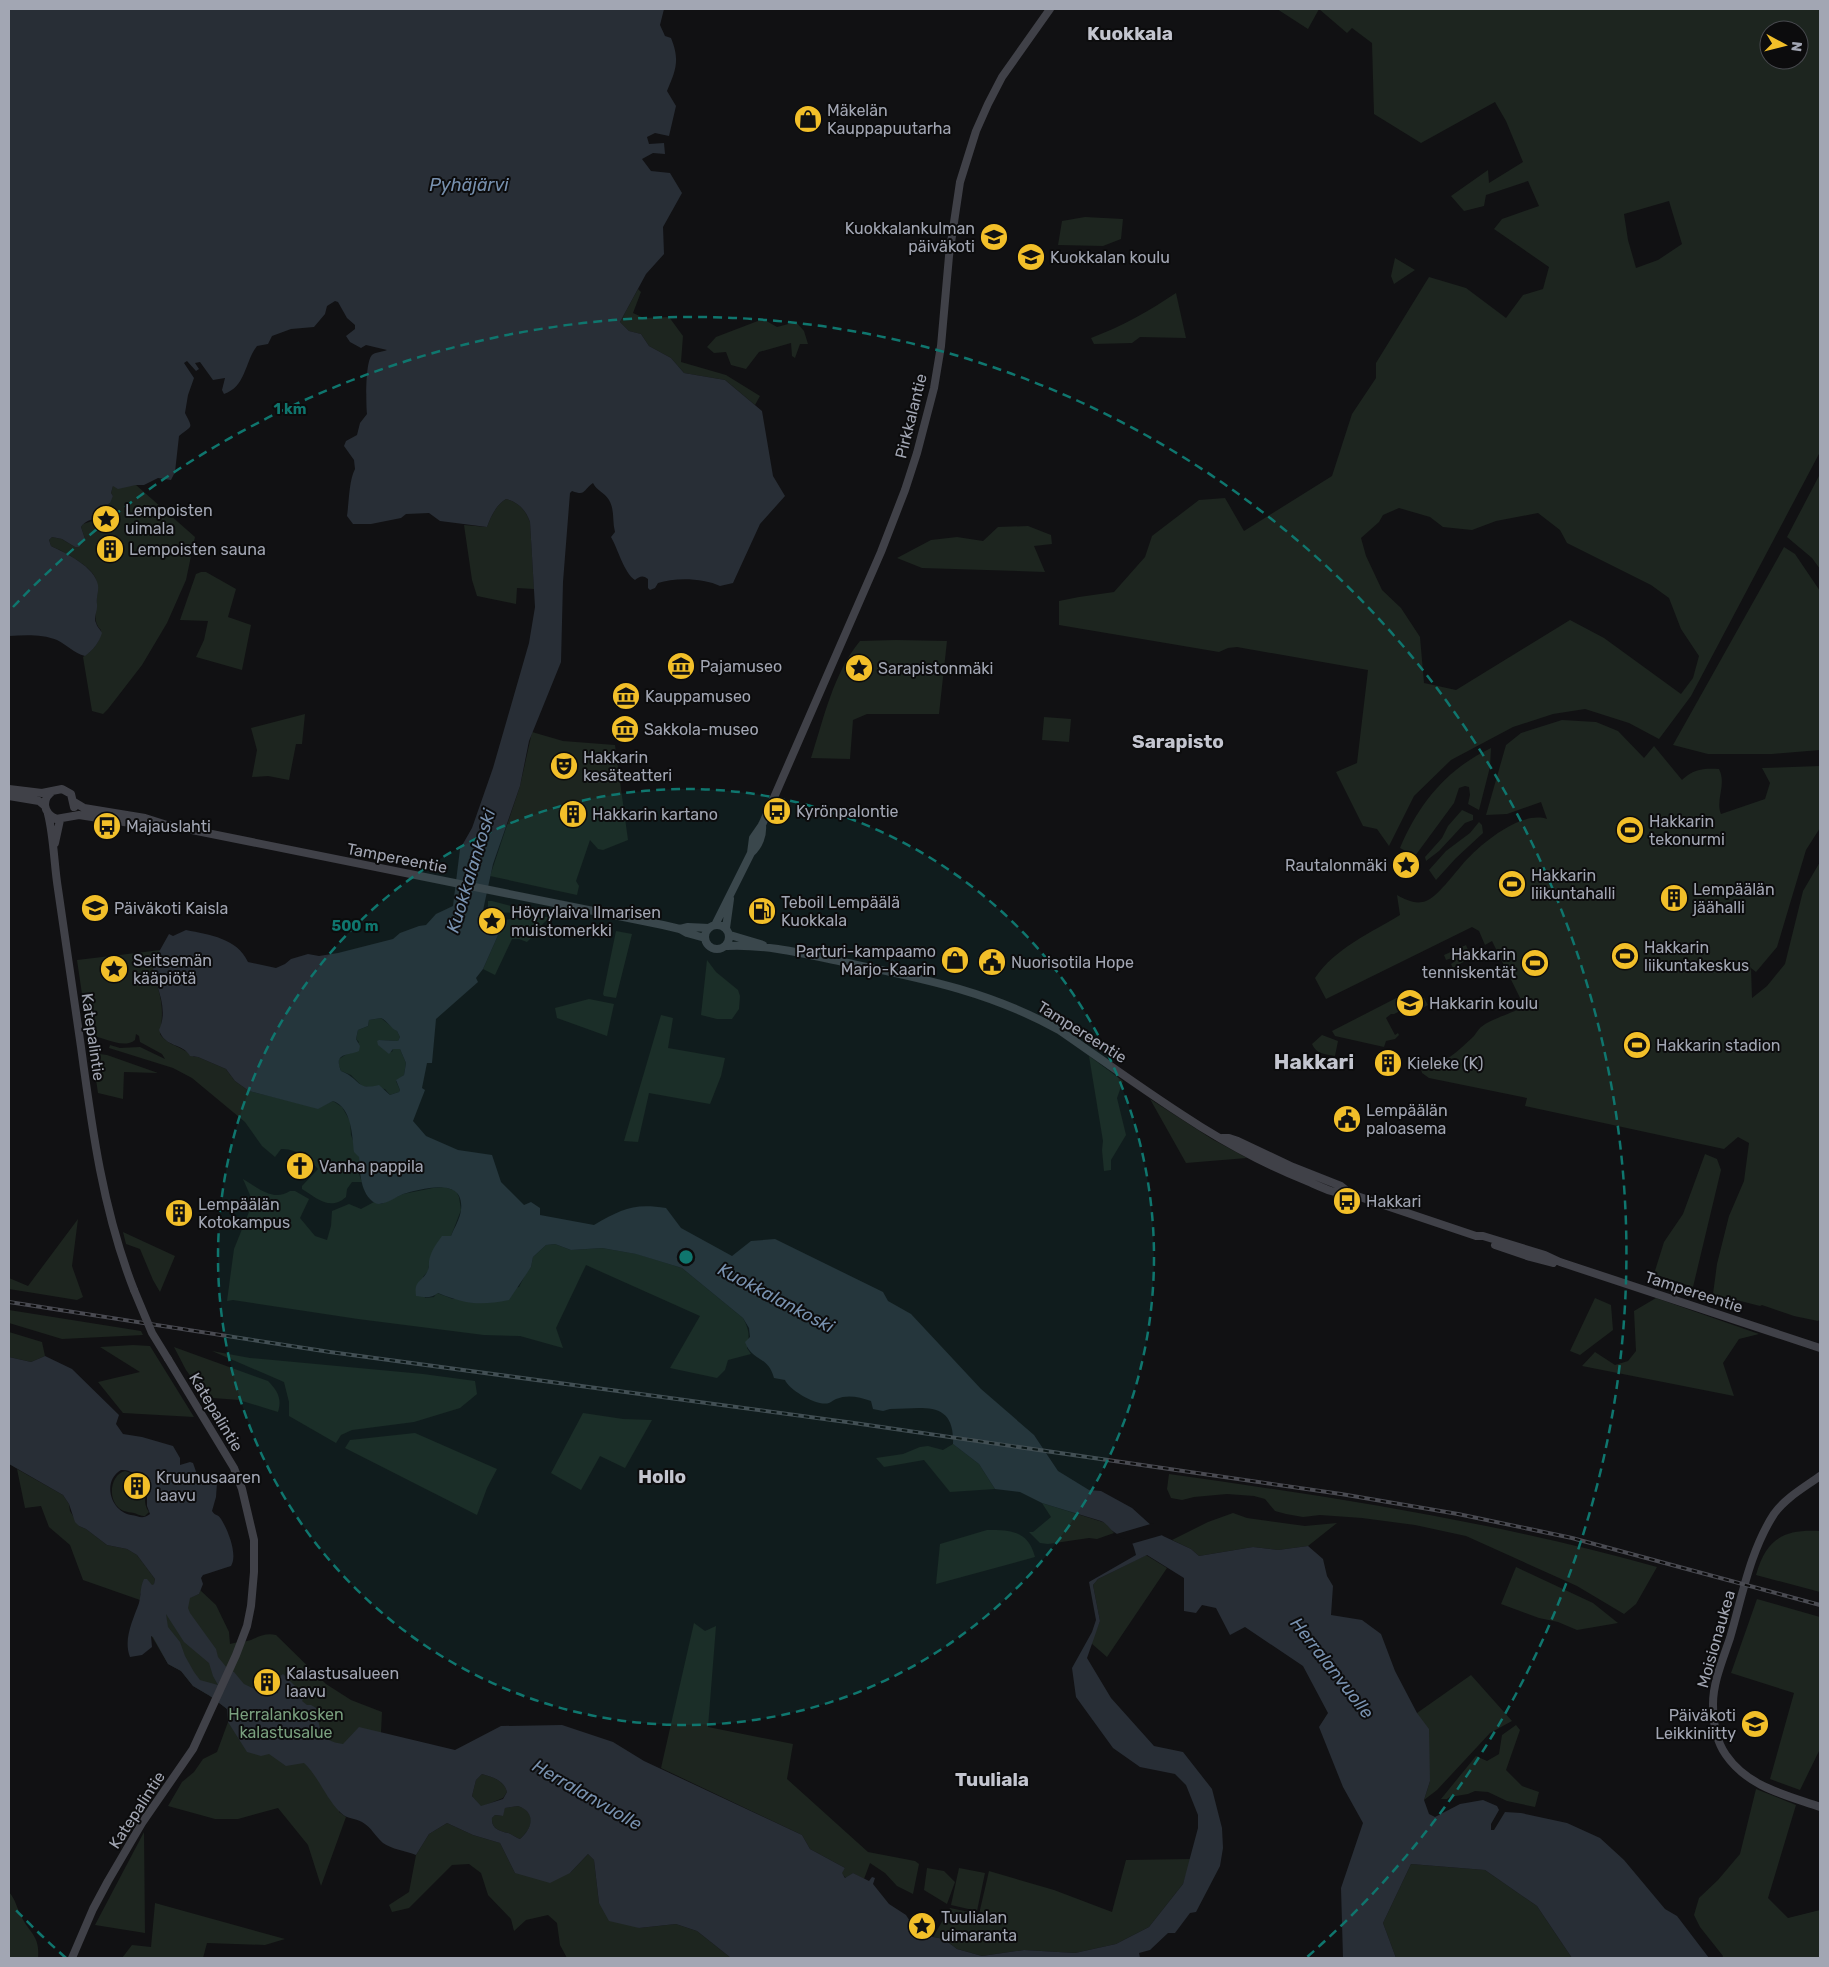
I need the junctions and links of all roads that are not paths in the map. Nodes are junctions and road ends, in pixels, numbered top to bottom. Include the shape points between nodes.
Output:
1 (1050, 9) edge
2 (9, 789) edge
3 (53, 791) junction
4 (9, 796) edge
5 (74, 802) junction
6 (45, 806) junction
7 (48, 814) junction
8 (64, 818) junction
9 (167, 825) junction
10 (53, 850) junction
11 (730, 897) junction
12 (712, 926) junction
13 (680, 928) junction
14 (728, 932) junction
15 (705, 938) junction
16 (727, 946) junction
17 (766, 947) junction
18 (1820, 1348) edge
19 (1820, 1476) edge
20 (1820, 1807) edge
21 (72, 1958) edge

1 - 11 street, Pirkkalantie via 1002,77 976,130 960,182 941,346 917,454 891,528
2 - 3 street via 36,793
3 - 5 street via 66,791
3 - 6 street via 46,798
4 - 6 street via 39,801
5 - 8 street via 73,812
5 - 9 street, Tampereentie via 84,808
6 - 7 street
7 - 8 street
7 - 10 street, Katepalintie
8 - 9 street, Tampereentie via 83,815 143,825
8 - 10 street, Katepalintie
9 - 13 street, Tampereentie
10 - 21 street, Katepalintie, bridge via 93,1131 107,1205 122,1259 152,1333 234,1468 251,1524 255,1556 254,1588 247,1626 207,1721 193,1750 142,1823 108,1881
11 - 12 street, Pirkkalantie
11 - 14 street, Pirkkalantie
12 - 13 street, Tampereentie
12 - 14 street
12 - 15 street
13 - 15 street, Tampereentie
14 - 16 street
14 - 17 street, Tampereentie
15 - 16 street via 708,945 716,949
16 - 17 street, Tampereentie
17 - 18 street, Tampereentie via 916,977 1001,1002 1059,1030 1234,1148 1285,1172 1339,1194 1351,1194 1476,1236 1545,1255
19 - 20 street, Moisionaukea via 1782,1504 1761,1538 1713,1702 1714,1725 1725,1754 1746,1777

